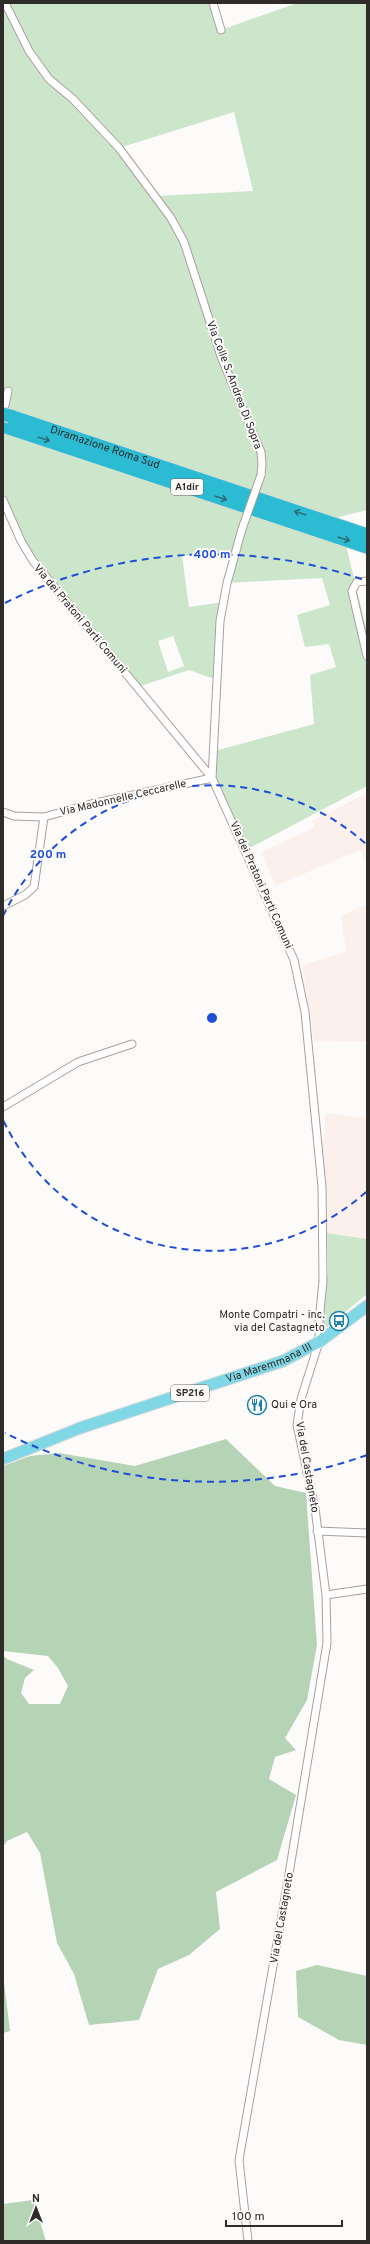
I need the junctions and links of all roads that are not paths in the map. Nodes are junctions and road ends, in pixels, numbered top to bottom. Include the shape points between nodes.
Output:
1 (5, 3) edge
2 (213, 3) edge
3 (221, 30) dead end
4 (8, 391) dead end
5 (5, 419) edge
6 (3, 500) edge
7 (367, 535) edge
8 (367, 547) edge
9 (367, 581) edge
10 (367, 656) edge
11 (212, 778) junction
12 (3, 812) edge
13 (44, 817) junction
14 (3, 906) edge
15 (132, 1044) dead end
16 (3, 1107) edge
17 (367, 1306) edge
18 (319, 1342) junction
19 (6, 1456) edge
20 (317, 1532) junction
21 (367, 1533) edge
22 (367, 1589) edge
23 (326, 1594) junction
24 (248, 2241) edge

1 - 11 street, Via Colle S. Andrea Di Sopra, bridge via 29,51 49,79 119,148 171,218 184,242 222,359 260,452 261,475 227,582 220,621
2 - 3 street
4 - 5 street
7 -> 5 highway, Diramazione Roma Sud / A1dir
5 -> 8 highway, Diramazione Roma Sud / A1dir
6 - 11 street, Via dei Pratoni Parti Comuni via 33,561
9 - 10 street via 357,582 352,591
11 - 13 street, Via Madonnelle Ceccarelle via 91,804
11 - 18 street, Via dei Pratoni Parti Comuni via 294,960 300,983 322,1192 323,1280
12 - 13 street via 14,816
13 - 14 street, Via Madonnelle Ceccarelle via 34,887 25,895
15 - 16 street via 78,1062
17 - 18 main road, Via Maremmana III / SP216
18 - 19 main road, Via Maremmana III / SP216 via 270,1366 80,1428
18 - 20 street, Via del Castagneto via 300,1399 297,1424 315,1508
20 - 21 street
20 - 23 street, Via del Castagneto
22 - 23 street
23 - 24 street, Via del Castagneto via 327,1643 316,1721 239,2160

